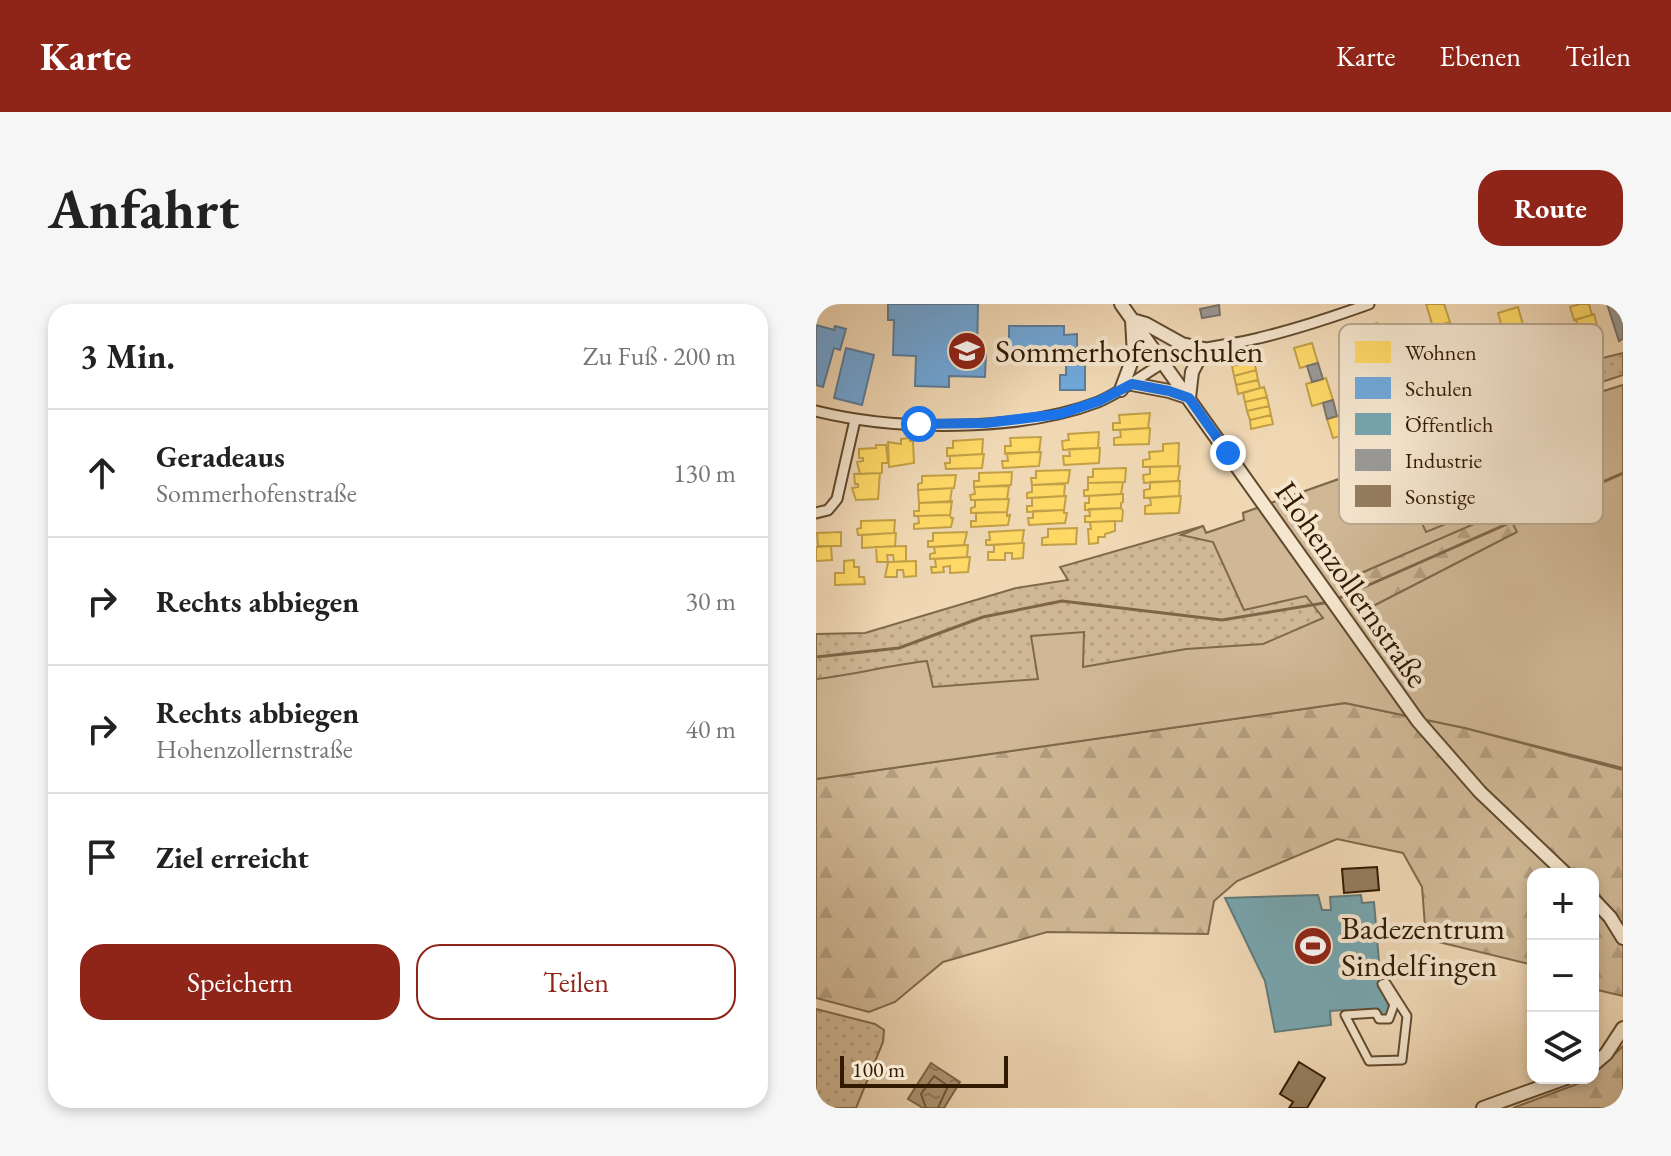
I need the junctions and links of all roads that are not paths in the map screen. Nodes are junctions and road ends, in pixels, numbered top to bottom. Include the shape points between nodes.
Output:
1 (1121, 304) edge
2 (1369, 304) edge
3 (1132, 320) junction
4 (1204, 349) junction
5 (1164, 363) junction
6 (1127, 387) junction
7 (1189, 398) junction
8 (816, 411) edge
9 (855, 420) junction
10 (816, 513) edge
11 (1559, 868) edge
12 (1599, 905) edge
13 (1623, 938) edge
14 (1345, 1015) joint
15 (1623, 1028) edge
16 (1599, 1060) edge
17 (1549, 1084) edge
18 (1483, 1108) edge

1 - 3 street, Hohenzollernstraße
2 - 4 street via 1312,325
3 - 4 street
3 - 5 street, Hohenzollernstraße
3 - 6 street via 1134,355
4 - 5 street
4 - 7 street via 1192,372
5 - 6 street
5 - 7 street, Hohenzollernstraße
6 - 7 street
6 - 9 street via 1071,410 1019,420
7 - 11 street, Hohenzollernstraße via 1405,705 1507,820
8 - 9 street
9 - 10 street via 837,499 828,510
12 - 13 street
14 - 14 street via 1369,1061 1402,1060 1407,1016 1386,983 1382,984 1394,1005 1389,1019 1379,1019 1376,1013
15 - 16 street
17 - 18 street

